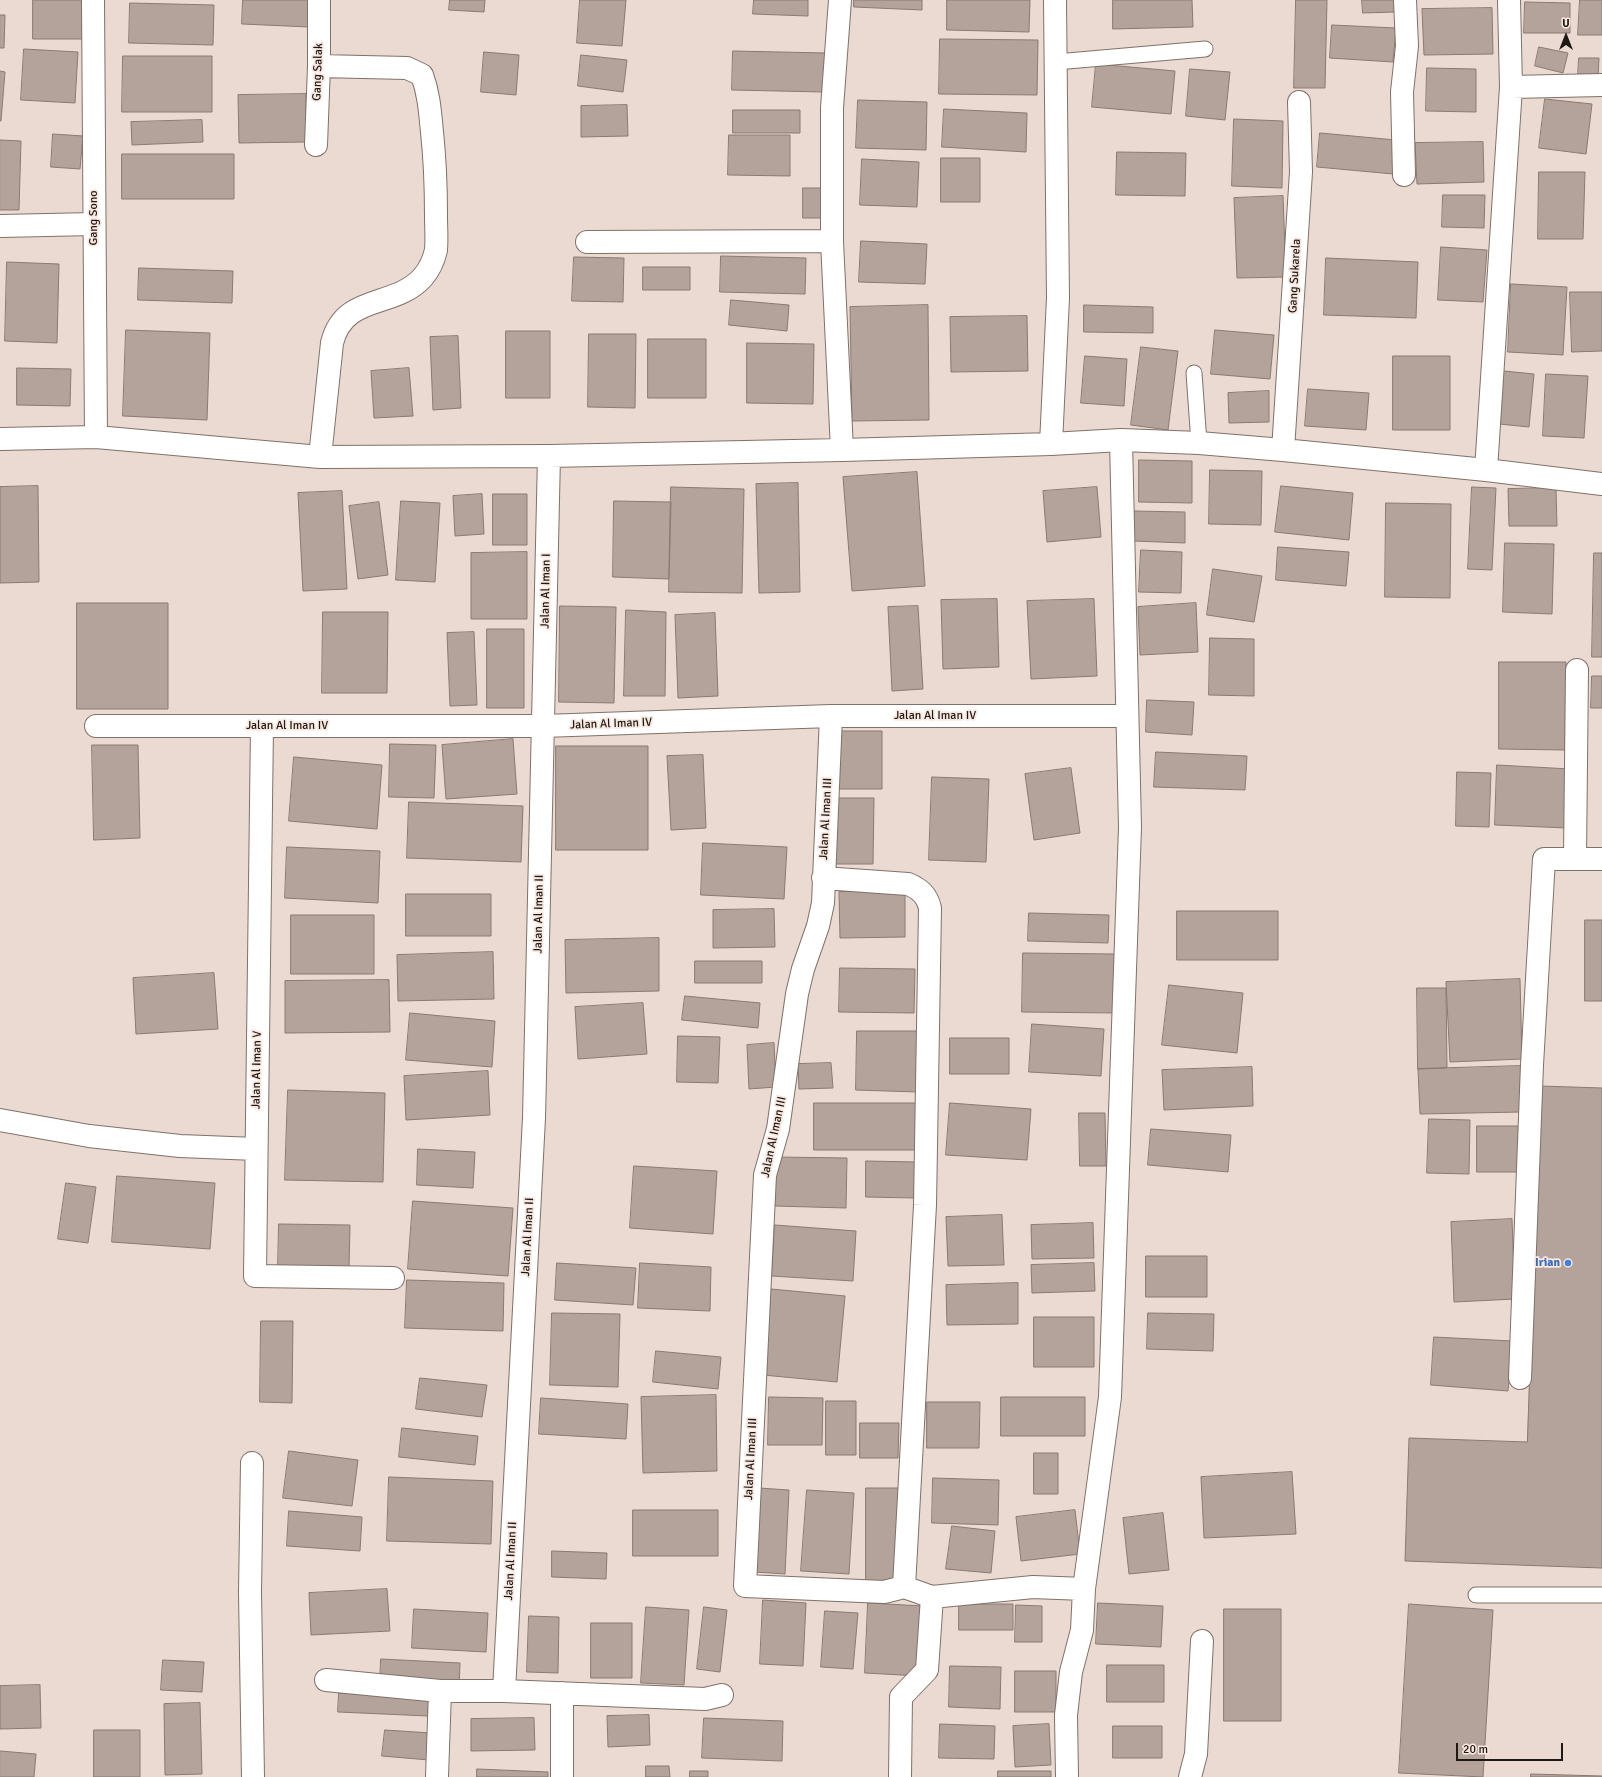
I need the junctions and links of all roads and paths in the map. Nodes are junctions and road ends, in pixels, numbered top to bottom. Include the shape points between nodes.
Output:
1 (93, 0) edge
2 (320, 0) edge
3 (840, 0) edge
4 (1054, 0) edge
5 (1405, 0) edge
6 (1509, 0) edge
7 (1205, 49) dead end
8 (1056, 62) junction
9 (319, 66) junction
10 (1602, 85) edge
11 (1511, 87) junction
12 (1299, 102) dead end
13 (316, 145) dead end
14 (1404, 175) dead end
15 (94, 224) junction
16 (0, 226) edge
17 (832, 241) junction
18 (587, 242) dead end
19 (1194, 373) dead end
20 (96, 437) junction
21 (0, 439) edge
22 (1121, 440) junction
23 (1199, 443) junction
24 (1051, 444) junction
25 (842, 450) junction
26 (1283, 450) junction
27 (549, 456) junction
28 (320, 457) junction
29 (1486, 470) junction
30 (1602, 484) edge
31 (1578, 670) dead end
32 (831, 716) junction
33 (1126, 716) junction
34 (96, 726) dead end
35 (262, 726) junction
36 (543, 726) junction
37 (1575, 858) junction
38 (1602, 859) edge
39 (823, 878) junction
40 (0, 1120) edge
41 (256, 1149) junction
42 (392, 1278) dead end
43 (1520, 1378) dead end
44 (252, 1462) dead end
45 (904, 1587) junction
46 (1084, 1588) junction
47 (1602, 1594) edge
48 (1476, 1595) dead end
49 (932, 1597) junction
50 (1202, 1641) dead end
51 (326, 1680) dead end
52 (440, 1691) junction
53 (504, 1691) junction
54 (562, 1693) junction
55 (722, 1695) dead end
56 (253, 1777) edge
57 (437, 1777) edge
58 (562, 1777) edge
59 (900, 1777) edge
60 (1067, 1777) edge
61 (1190, 1777) edge

1 - 15 street, Gang Sono
2 - 9 street, Gang Salak
3 - 17 street via 832,108
4 - 8 street
5 - 14 street via 1407,46 1402,92
6 - 11 street
7 - 8 lane
8 - 24 street via 1058,298
9 - 13 street, Gang Salak
9 - 28 street via 407,68 422,75 428,90 436,177 436,250 424,277 400,294 366,304 349,313 335,331
10 - 11 street
11 - 29 street
12 - 26 street, Gang Sukarela via 1301,172
15 - 16 street
15 - 20 street, Gang Sono
17 - 18 street
17 - 25 street
19 - 23 lane
20 - 21 street
20 - 28 street
22 - 23 street
22 - 24 street
22 - 33 street
23 - 26 street
24 - 25 street
25 - 27 street
26 - 29 street
27 - 28 street
27 - 36 street, Jalan Al Iman I
29 - 30 street
31 - 37 street
32 - 33 street, Jalan Al Iman IV
32 - 36 street, Jalan Al Iman IV
32 - 39 street, Jalan Al Iman III
33 - 46 street via 1130,827 1110,1397
34 - 35 street, Jalan Al Iman IV
35 - 36 street, Jalan Al Iman IV
35 - 41 street, Jalan Al Iman V
36 - 53 street, Jalan Al Iman II via 534,1118
37 - 38 street
37 - 43 street via 1544,859 1532,1065
39 - 45 street via 908,884 923,893 930,908 925,1205
39 - 45 street, Jalan Al Iman III via 823,902 818,926 802,969 778,1129 765,1175 745,1586 884,1592
40 - 41 street via 180,1146
41 - 42 street, Jalan Al Iman V via 255,1276
44 - 56 street via 250,1592
45 - 49 street
46 - 49 street via 1033,1587
46 - 60 street via 1082,1630 1071,1672 1066,1715
47 - 48 lane
49 - 59 street via 927,1670 901,1698
50 - 61 street via 1196,1754
51 - 52 street
52 - 53 street
52 - 57 street
53 - 54 street
54 - 55 street via 706,1699
54 - 58 street

